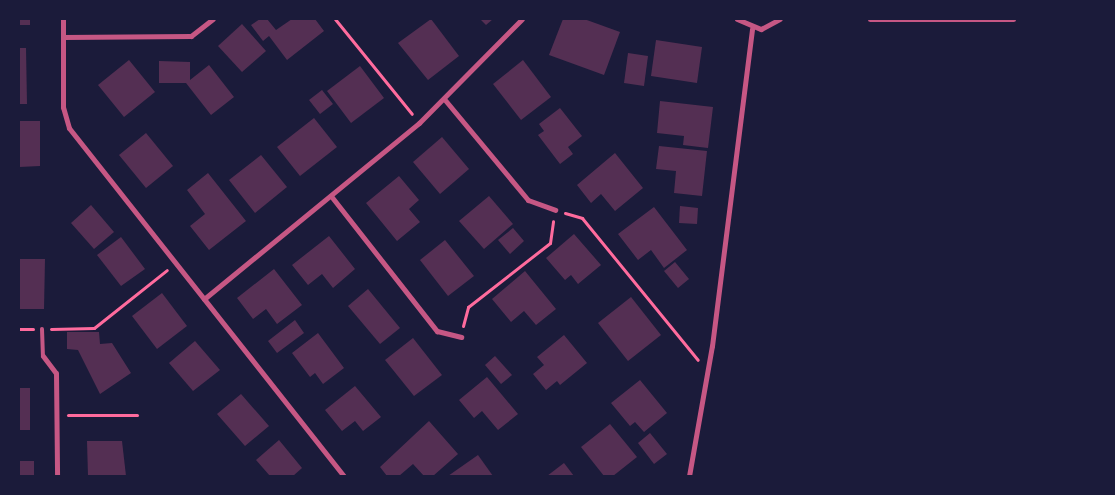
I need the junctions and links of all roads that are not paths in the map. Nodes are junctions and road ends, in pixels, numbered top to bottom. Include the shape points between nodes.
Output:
1 (63, 19) edge
2 (213, 19) edge
3 (522, 19) edge
4 (737, 19) edge
5 (780, 19) edge
6 (870, 19) edge
7 (1013, 19) edge
8 (752, 29) junction
9 (63, 37) junction
10 (445, 100) junction
11 (331, 196) junction
12 (555, 210) road end
13 (204, 299) junction
14 (42, 329) road end
15 (461, 337) road end
16 (43, 356) joint
17 (57, 476) edge
18 (344, 476) edge
19 (688, 476) edge

1 - 9 street
2 - 9 street via 190,36
3 - 10 street
4 - 8 street
5 - 8 street via 769,27
6 - 7 street
8 - 19 street via 708,372
9 - 13 street via 63,107 69,128
10 - 11 street
10 - 12 street via 528,200
11 - 13 street
11 - 15 street via 437,331
13 - 18 street
14 - 16 lane
16 - 17 street via 56,373

